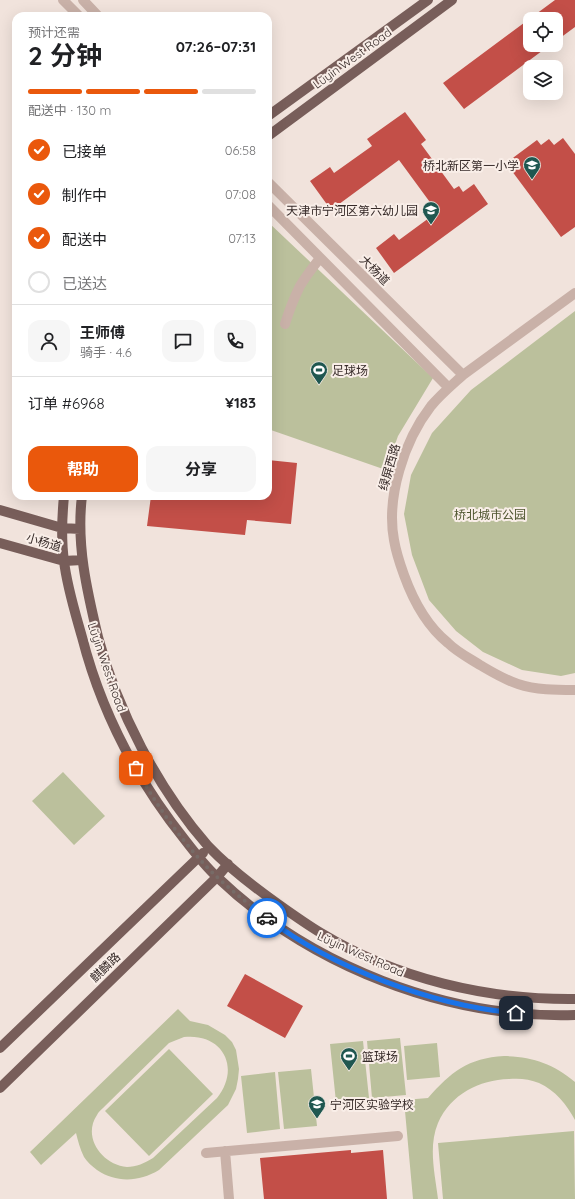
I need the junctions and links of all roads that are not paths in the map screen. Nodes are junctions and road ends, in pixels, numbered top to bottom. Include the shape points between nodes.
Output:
1 (63, 0) edge
2 (83, 0) edge
3 (428, 0) edge
4 (452, 0) edge
5 (75, 12) edge
6 (94, 12) edge
7 (272, 113) edge
8 (272, 133) edge
9 (272, 186) edge
10 (272, 209) edge
11 (320, 258) junction
12 (575, 293) edge
13 (285, 324) dead end
14 (463, 375) junction
15 (448, 387) junction
16 (64, 500) edge
17 (82, 500) edge
18 (0, 510) edge
19 (62, 528) junction
20 (80, 529) junction
21 (0, 543) edge
22 (82, 560) junction
23 (64, 562) junction
24 (575, 690) edge
25 (210, 847) junction
26 (198, 857) junction
27 (228, 864) junction
28 (217, 877) junction
29 (575, 999) edge
30 (575, 1015) edge
31 (0, 1048) edge
32 (0, 1088) edge
33 (398, 1136) dead end
34 (225, 1151) junction
35 (206, 1152) dead end
36 (229, 1199) edge

1 - 5 street
2 - 6 street
3 - 7 main road, Lüyin West Road
4 - 8 main road, Lüyin West Road
9 - 14 street, 大杨道
10 - 11 street
11 - 13 street via 300,287
11 - 15 street
12 - 14 street, 绿屏西路
14 - 15 street, 绿屏西路
15 - 24 street, 绿屏西路 via 430,407 407,447 394,491 394,540 407,583 417,606 432,626 447,643 470,659 518,684 549,690
16 - 19 main road, Lüyin West Road
17 - 20 main road, Lüyin West Road
18 - 19 main road, 小杨道
19 - 20 main road, 小杨道
19 - 23 main road, Lüyin West Road
20 - 22 main road, Lüyin West Road
21 - 23 main road, 小杨道
22 - 23 main road, 小杨道
22 - 25 main road, Lüyin West Road via 102,651 125,713 153,768 189,822
23 - 26 main road, Lüyin West Road via 86,652 110,718 142,780
25 - 26 main road, 麒麟路
25 - 27 main road, Lüyin West Road
26 - 28 main road, Lüyin West Road
26 - 31 main road, 麒麟路
27 - 28 main road, 麒麟路
27 - 29 main road, Lüyin West Road via 252,886 302,922 341,944 409,974 461,988 513,996
28 - 30 main road, Lüyin West Road via 241,898 301,941 350,967 391,983 433,997 503,1012
28 - 32 main road, 麒麟路
33 - 34 street
34 - 35 street
34 - 36 street

